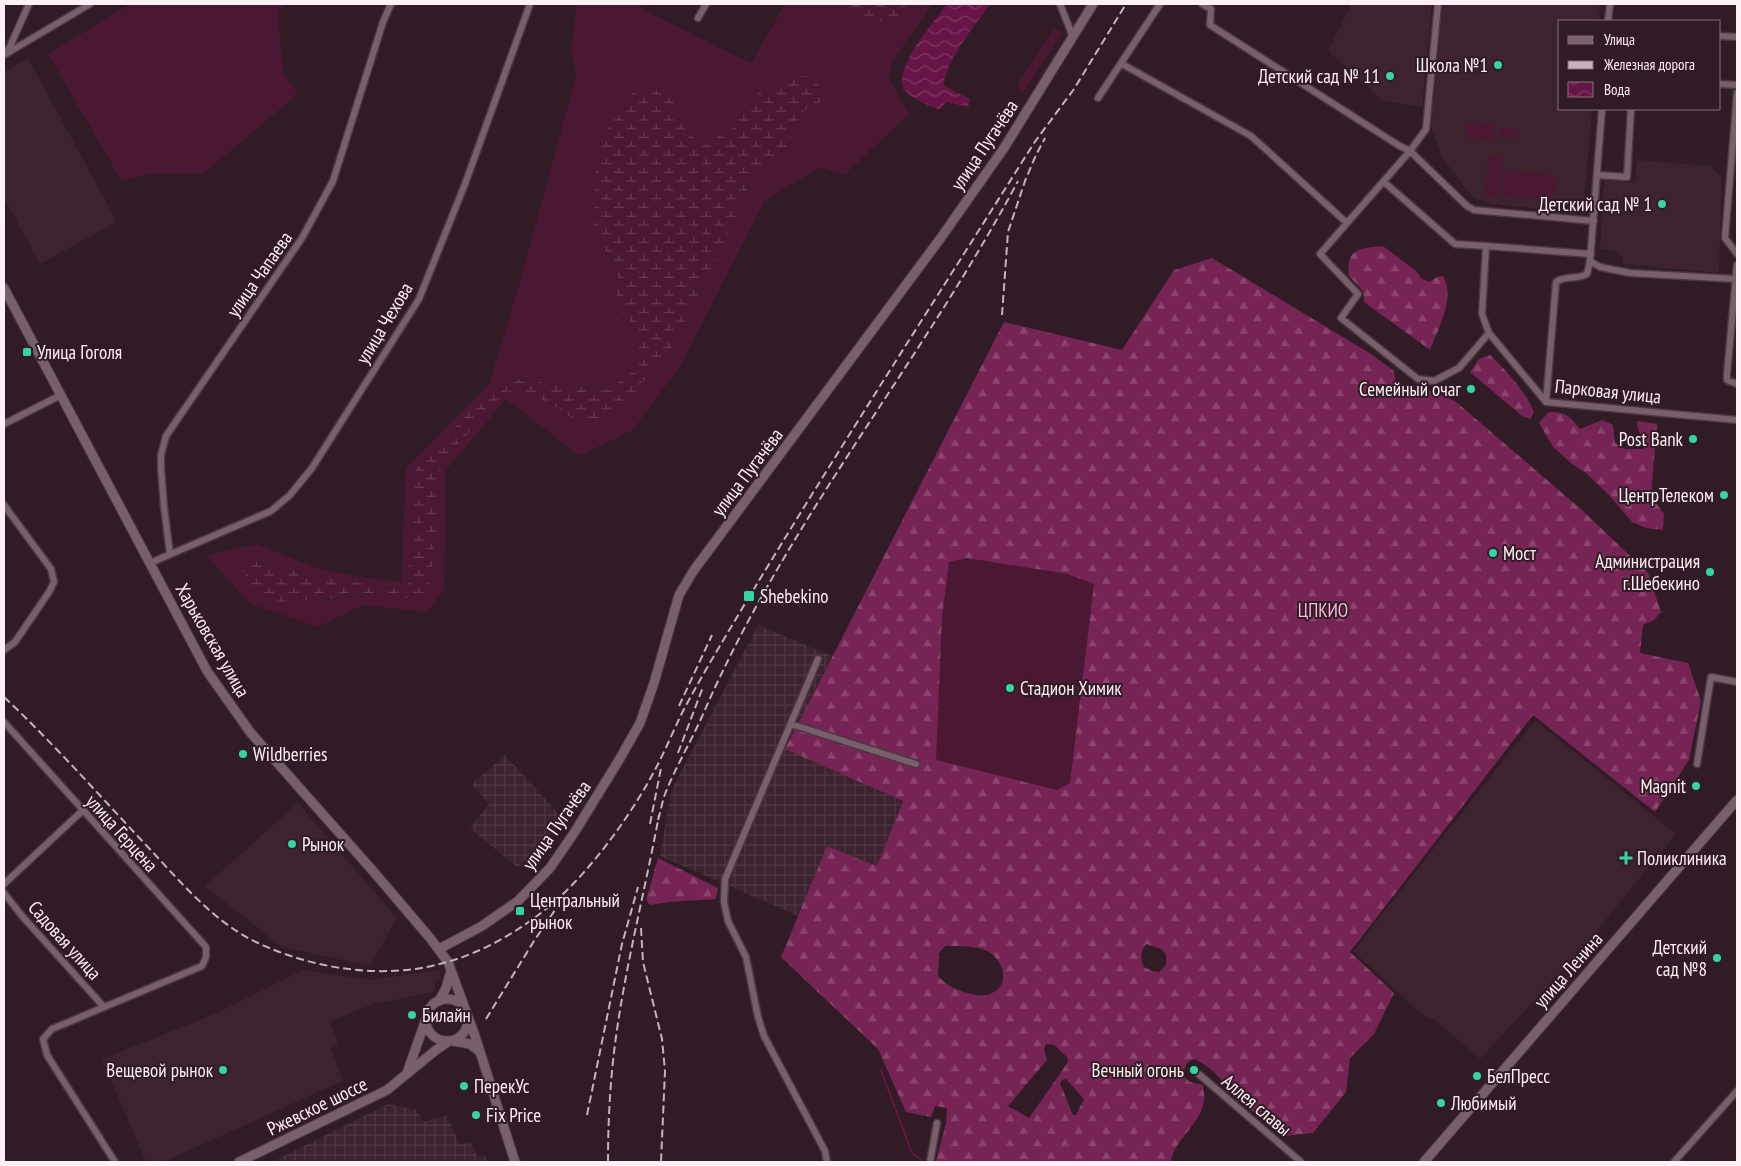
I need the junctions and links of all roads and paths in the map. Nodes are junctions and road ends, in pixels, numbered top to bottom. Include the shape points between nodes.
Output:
1 (29, 4) edge
2 (90, 4) edge
3 (391, 4) edge
4 (530, 4) edge
5 (706, 4) edge
6 (1060, 4) edge
7 (1093, 4) edge
8 (1160, 4) edge
9 (1202, 4) edge
10 (1438, 4) edge
11 (1610, 4) edge
12 (698, 18) dead end
13 (1608, 20) edge
14 (1721, 36) edge
15 (1073, 37) junction
16 (1737, 37) edge
17 (5, 54) edge
18 (1122, 64) junction
19 (1721, 84) edge
20 (1737, 85) edge
21 (1737, 93) edge
22 (1098, 98) dead end
23 (1602, 110) edge
24 (1631, 110) edge
25 (1410, 151) junction
26 (1598, 175) junction
27 (1384, 182) junction
28 (1594, 221) junction
29 (1347, 223) junction
30 (1486, 246) junction
31 (1737, 254) edge
32 (1590, 258) junction
33 (1737, 265) edge
34 (1736, 279) edge
35 (5, 292) edge
36 (1490, 332) junction
37 (1737, 384) edge
38 (61, 396) junction
39 (1546, 402) junction
40 (1737, 420) edge
41 (4, 424) edge
42 (4, 505) edge
43 (170, 554) junction
44 (150, 563) junction
45 (4, 650) edge
46 (818, 659) dead end
47 (1737, 682) edge
48 (4, 722) edge
49 (791, 724) junction
50 (916, 764) dead end
51 (1697, 764) dead end
52 (1737, 800) edge
53 (82, 811) junction
54 (4, 884) edge
55 (4, 893) edge
56 (439, 949) junction
57 (451, 971) junction
58 (439, 1001) junction
59 (104, 1007) junction
60 (466, 1013) junction
61 (426, 1021) junction
62 (450, 1041) junction
63 (480, 1052) junction
64 (1194, 1070) dead end
65 (406, 1076) junction
66 (1737, 1090) edge
67 (937, 1123) dead end
68 (115, 1162) edge
69 (239, 1162) edge
70 (515, 1162) edge
71 (828, 1162) edge
72 (930, 1162) edge
73 (1301, 1162) edge
74 (1424, 1162) edge
75 (1674, 1162) edge

1 - 17 street
2 - 17 street
3 - 43 street, улица Чапаева via 333,181 302,238 166,436 161,468
4 - 43 street, улица Чехова via 466,184 419,299 312,468 272,511
5 - 12 street
6 - 15 street
7 - 15 street, улица Пугачёва
8 - 18 street
9 - 25 street via 1211,10 1210,25
10 - 25 street via 1426,129
11 - 13 street
14 - 16 street
15 - 56 street, улица Пугачёва via 1004,148 940,239 694,570 679,595 640,723 620,760 550,868 518,901 482,926
18 - 22 street
18 - 29 street via 1251,136
19 - 20 street
21 - 31 street via 1725,238
23 - 26 street
24 - 26 street via 1627,177
25 - 27 street
25 - 28 street via 1474,210
26 - 28 street
27 - 29 street
27 - 30 street via 1455,244
28 - 32 street
29 - 36 street via 1320,254 1358,294 1341,318 1418,379 1434,381 1459,368
30 - 32 street
30 - 36 street, Парковая улица via 1482,314
32 - 34 street via 1600,268 1630,273
32 - 39 street via 1587,274 1581,278 1561,278 1556,282
33 - 34 street
34 - 37 street via 1727,380
35 - 38 street, Харьковская улица
36 - 39 street, Парковая улица
38 - 41 street
38 - 44 street, Харьковская улица
39 - 40 street, Парковая улица
42 - 45 street via 51,569 54,582 15,642
43 - 44 street, улица Чехова
44 - 56 street, Харьковская улица via 207,671 250,732
46 - 49 street
47 - 51 street via 1710,677
48 - 53 street, улица Герцена
49 - 50 street
49 - 71 street via 725,879 724,902 728,921 746,957 764,1036
52 - 74 street, улица Ленина
53 - 54 street
53 - 59 street, улица Герцена via 206,947 202,966
55 - 59 street, Садовая улица
56 - 57 street, Харьковская улица
57 - 58 street
57 - 60 street, Харьковская улица
58 - 60 street via 455,1001
58 - 61 street via 429,1009
59 - 68 street via 52,1029 43,1039 47,1055
60 - 62 street via 468,1023 464,1033
60 - 63 street, Харьковская улица
61 - 62 street via 433,1036
61 - 65 street
62 - 63 street via 466,1042
62 - 65 street, Ржевское шоссе
63 - 70 street, Харьковская улица
64 - 73 street, Аллея славы
65 - 69 street, Ржевское шоссе via 387,1090
66 - 75 street
67 - 72 street

